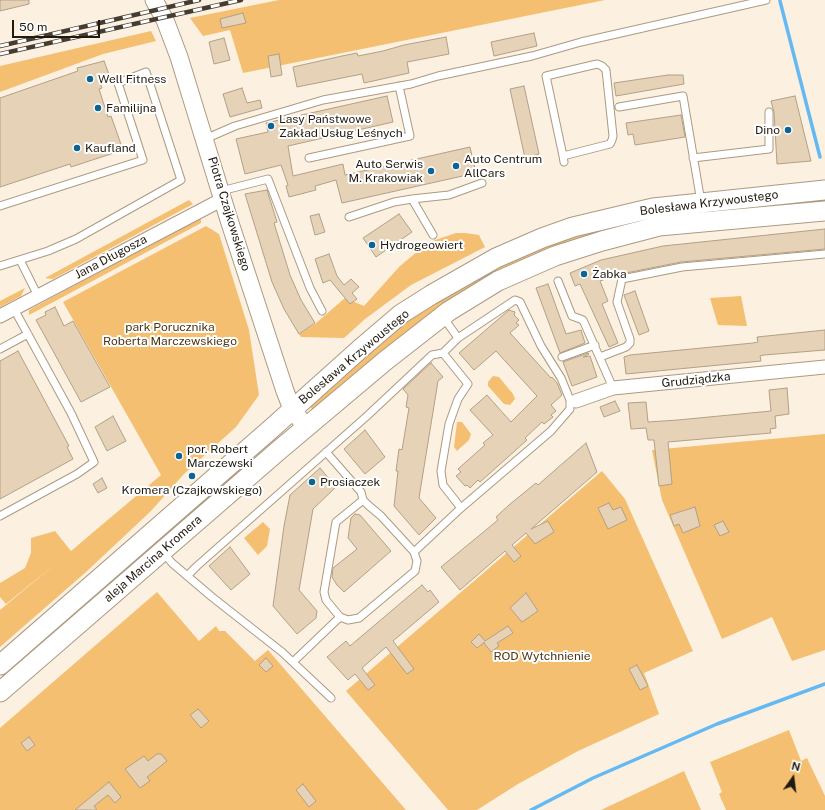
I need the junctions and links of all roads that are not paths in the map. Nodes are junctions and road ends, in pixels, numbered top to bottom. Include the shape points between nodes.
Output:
1 (154, 0) edge
2 (766, 0) edge
3 (399, 86) junction
4 (619, 107) dead end
5 (769, 112) dead end
6 (205, 139) junction
7 (309, 158) dead end
8 (693, 158) junction
9 (563, 159) joint
10 (482, 183) dead end
11 (825, 190) edge
12 (222, 195) junction
13 (412, 198) junction
14 (701, 202) junction
15 (0, 206) edge
16 (825, 211) edge
17 (349, 217) dead end
18 (433, 235) dead end
19 (825, 254) edge
20 (20, 260) junction
21 (0, 266) edge
22 (558, 281) dead end
23 (38, 296) junction
24 (14, 309) junction
25 (322, 310) dead end
26 (0, 316) edge
27 (443, 316) junction
28 (28, 334) junction
29 (458, 338) junction
30 (595, 345) junction
31 (0, 349) edge
32 (443, 353) junction
33 (562, 357) dead end
34 (600, 357) junction
35 (825, 367) edge
36 (613, 388) junction
37 (573, 401) junction
38 (292, 409) junction
39 (306, 427) junction
40 (326, 452) junction
41 (363, 500) junction
42 (461, 508) junction
43 (0, 516) edge
44 (162, 551) junction
45 (414, 552) junction
46 (187, 576) junction
47 (340, 617) junction
48 (293, 662) junction
49 (0, 665) edge
50 (0, 692) edge
51 (331, 698) dead end

1 - 6 street, Piotra Czajkowskiego via 165,20 179,57
2 - 3 lane
3 - 6 lane via 324,100 235,126
3 - 7 lane via 410,136
4 - 8 lane via 684,96
5 - 8 lane via 769,149
6 - 12 street, Piotra Czajkowskiego
8 - 14 lane
9 - 9 lane via 546,76 597,64 606,70 612,140 610,144
10 - 13 lane via 449,195
11 - 14 main road, Bolesława Krzywoustego
12 - 23 street, Jana Długosza
12 - 25 lane via 268,179 310,288
12 - 38 street, Piotra Czajkowskiego
13 - 17 lane
13 - 18 lane
14 - 38 main road, Bolesława Krzywoustego via 653,208 573,227 496,258 402,314
15 - 20 lane via 143,160 118,83 146,72 181,180 76,239
16 - 27 main road, Bolesława Krzywoustego via 659,226 602,241 555,256 498,281
19 - 34 lane via 682,267 622,279 617,302 630,343
20 - 21 lane
20 - 23 lane
22 - 30 lane via 572,316 582,320
23 - 24 street, Jana Długosza
24 - 26 street, Jana Długosza
24 - 28 lane
27 - 29 lane
27 - 39 main road, Bolesława Krzywoustego
28 - 31 lane
28 - 43 lane via 71,413 94,462
29 - 32 lane
29 - 37 lane via 515,300 520,302 541,346
30 - 33 lane
30 - 34 lane
32 - 40 lane via 432,355
32 - 42 lane via 468,384 458,399 449,424 441,472 443,485
34 - 36 lane
35 - 36 street, Grudziądzka
36 - 37 street, Grudziądzka
37 - 42 lane via 570,409 551,431
38 - 39 street, Piotra Czajkowskiego
38 - 49 main road, aleja Marcina Kromera
39 - 44 main road, aleja Marcina Kromera
40 - 41 lane via 361,492
40 - 46 lane
41 - 45 lane
41 - 47 lane via 336,522 324,592 326,600
42 - 45 lane
44 - 46 lane
44 - 50 main road, aleja Marcina Kromera
45 - 47 lane via 417,561 416,571 359,618 348,620
46 - 48 lane
47 - 48 lane
48 - 51 lane

